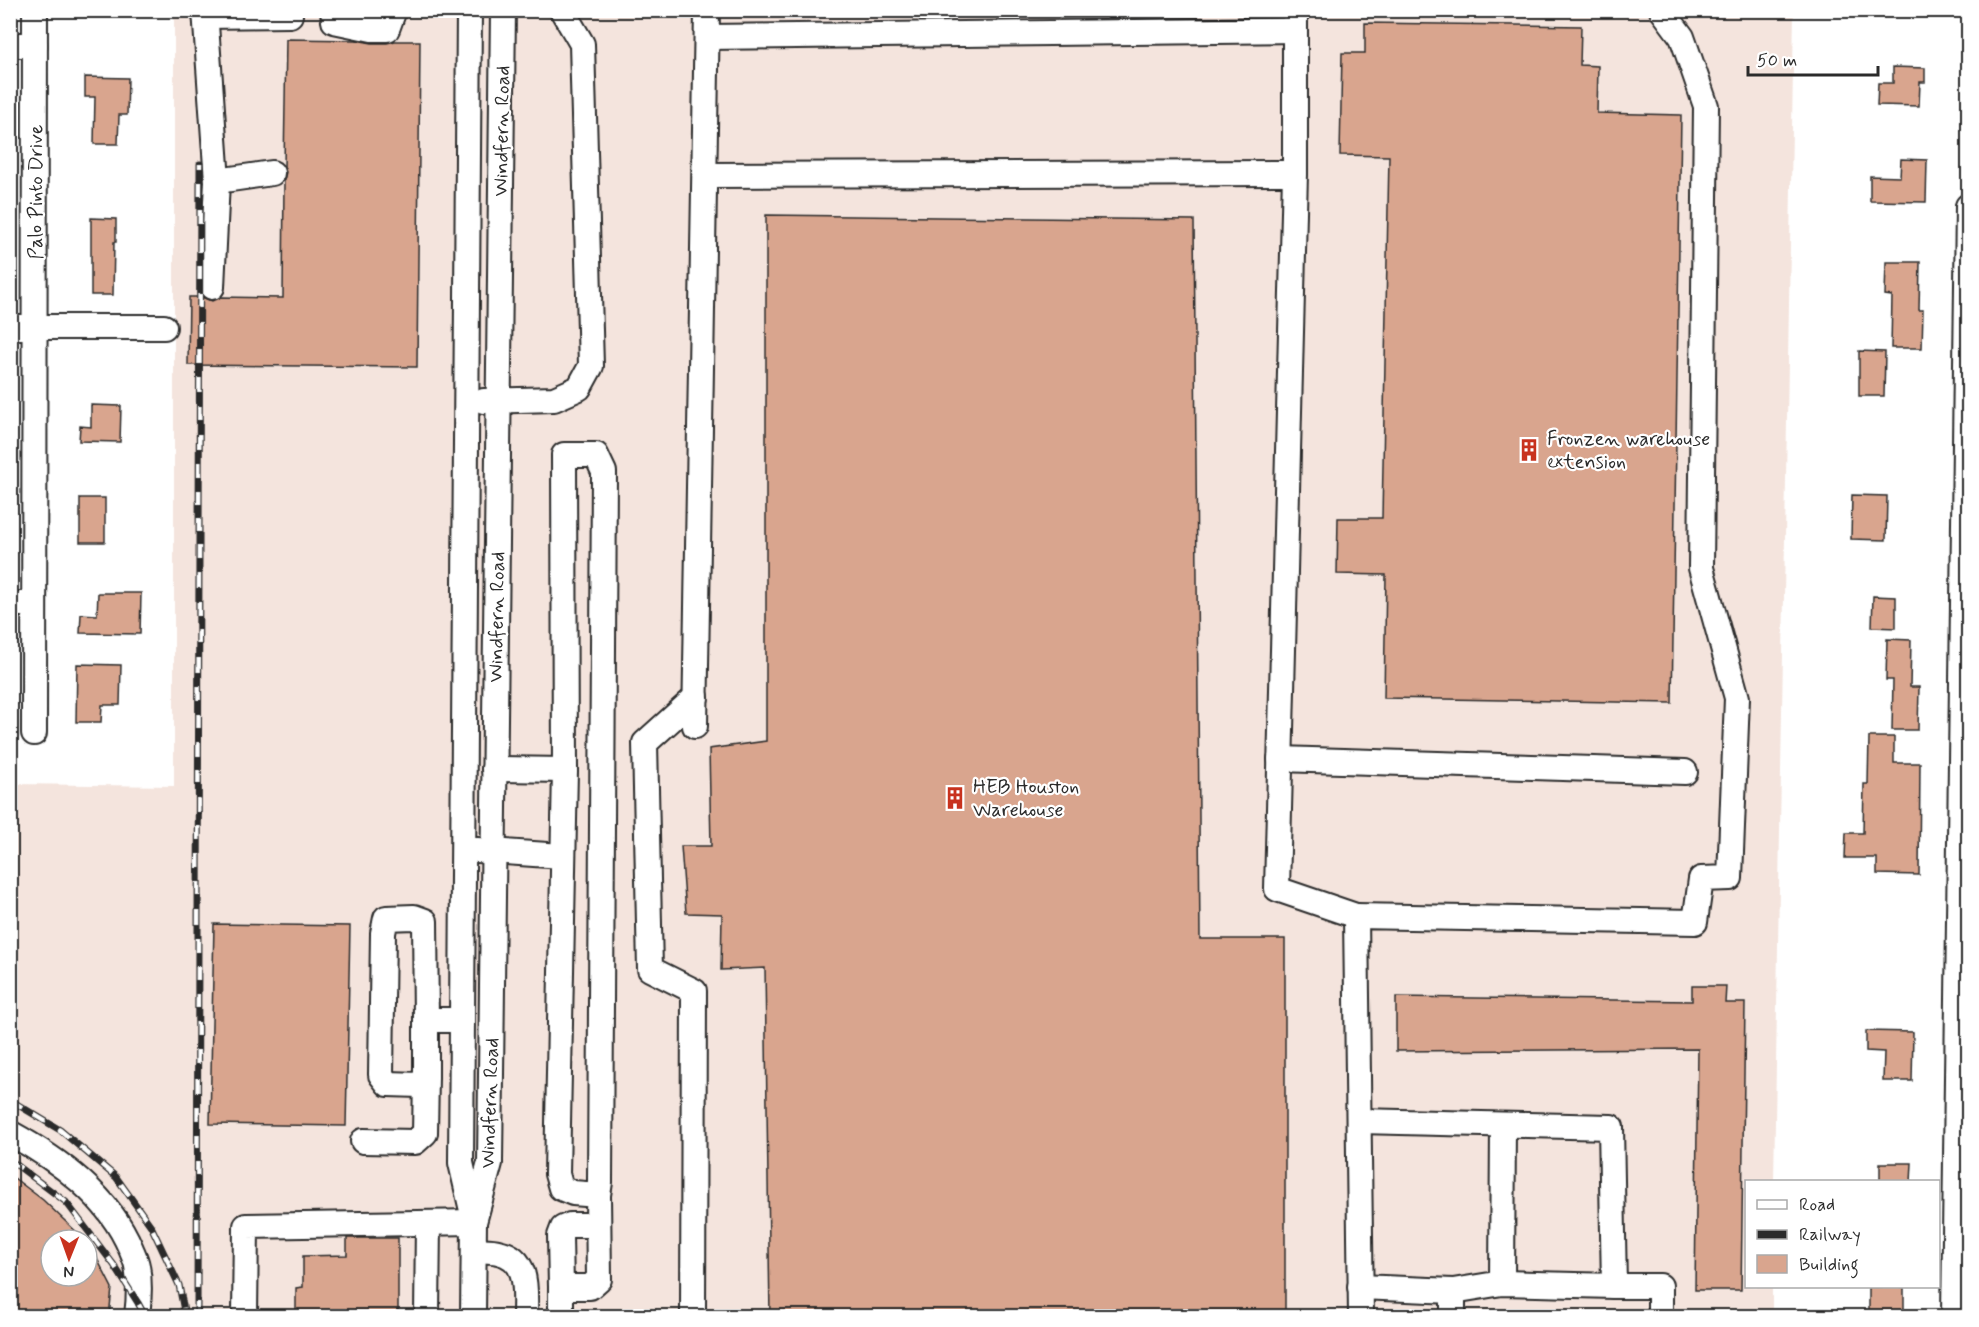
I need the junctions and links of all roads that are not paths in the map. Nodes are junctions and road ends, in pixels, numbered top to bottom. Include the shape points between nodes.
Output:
1 (35, 10) edge
2 (290, 10) edge
3 (333, 10) edge
4 (394, 10) edge
5 (469, 10) edge
6 (503, 10) edge
7 (562, 10) edge
8 (708, 10) edge
9 (1662, 10) edge
10 (205, 13) edge
11 (371, 20) edge
12 (1295, 20) edge
13 (707, 37) junction
14 (10, 45) edge
15 (35, 45) junction
16 (272, 173) dead end
17 (1294, 173) junction
18 (705, 175) junction
19 (217, 181) junction
20 (1968, 206) edge
21 (1968, 231) edge
22 (212, 287) dead end
23 (10, 327) edge
24 (35, 327) junction
25 (164, 327) dead end
26 (466, 400) junction
27 (498, 402) junction
28 (22, 604) edge
29 (696, 697) junction
30 (696, 726) dead end
31 (34, 733) dead end
32 (1280, 759) junction
33 (494, 769) junction
34 (565, 770) junction
35 (1685, 772) dead end
36 (463, 849) junction
37 (493, 851) junction
38 (562, 856) junction
39 (1356, 916) junction
40 (1964, 952) edge
41 (426, 1020) junction
42 (462, 1020) junction
43 (426, 1076) junction
44 (1359, 1121) junction
45 (1503, 1126) junction
46 (10, 1133) edge
47 (363, 1141) dead end
48 (598, 1195) junction
49 (474, 1222) junction
50 (428, 1223) junction
51 (598, 1225) junction
52 (474, 1250) junction
53 (1502, 1283) junction
54 (561, 1287) junction
55 (1360, 1287) junction
56 (1614, 1287) junction
57 (1453, 1291) junction
58 (138, 1317) edge
59 (245, 1317) edge
60 (427, 1317) edge
61 (473, 1317) edge
62 (525, 1317) edge
63 (561, 1317) edge
64 (693, 1317) edge
65 (1361, 1317) edge
66 (1454, 1317) edge
67 (1660, 1317) edge
68 (1954, 1317) edge

1 - 15 street, Palo Pinto Drive
2 - 10 street via 290,15
3 - 11 street via 334,21
4 - 11 street via 387,29
5 - 26 street, Windfern Road
6 - 27 street, Windfern Road
7 - 27 street via 582,44 591,366 579,388 554,399
8 - 13 street
9 - 39 street via 1682,37 1706,106 1701,568 1737,698 1730,878 1701,879 1695,921
10 - 19 street
12 - 13 street
12 - 17 street
13 - 18 street
14 - 15 street
15 - 24 street, Palo Pinto Drive
16 - 19 street
17 - 18 street
17 - 32 street
18 - 29 street
19 - 22 street
20 - 21 street
21 - 40 street
23 - 24 street
24 - 25 street
24 - 28 street, Palo Pinto Drive
26 - 27 street
26 - 36 street, Windfern Road
27 - 33 street, Windfern Road
28 - 31 street, Palo Pinto Drive
29 - 30 street
29 - 64 street via 645,743 650,969 694,991
32 - 35 street
32 - 39 street via 1277,889
33 - 34 street
33 - 37 street, Windfern Road
34 - 38 street
34 - 48 street via 564,455 596,455 604,472
36 - 37 street
36 - 42 street, Windfern Road
37 - 38 street
37 - 49 street, Windfern Road via 490,1163
38 - 48 street via 557,1174 561,1188
39 - 44 street
40 - 68 street
41 - 42 street
41 - 43 street
41 - 43 street via 425,921 414,916 386,918 381,1075 388,1084 420,1085
42 - 49 street, Windfern Road via 461,1163
43 - 47 street via 425,1133 414,1142
44 - 45 street
44 - 55 street
45 - 53 street
45 - 56 street via 1611,1127
46 - 58 street via 73,1175 101,1200 123,1231 137,1265
48 - 51 street
49 - 50 street
49 - 52 street, Windfern Road
50 - 59 street via 246,1226
50 - 60 street
51 - 54 street via 599,1279 590,1287
51 - 54 street via 563,1228
52 - 61 street, Windfern Road
52 - 62 street via 514,1258 524,1274
53 - 56 street
53 - 57 street
54 - 63 street
55 - 57 street
55 - 65 street
56 - 67 street via 1660,1286
57 - 66 street

